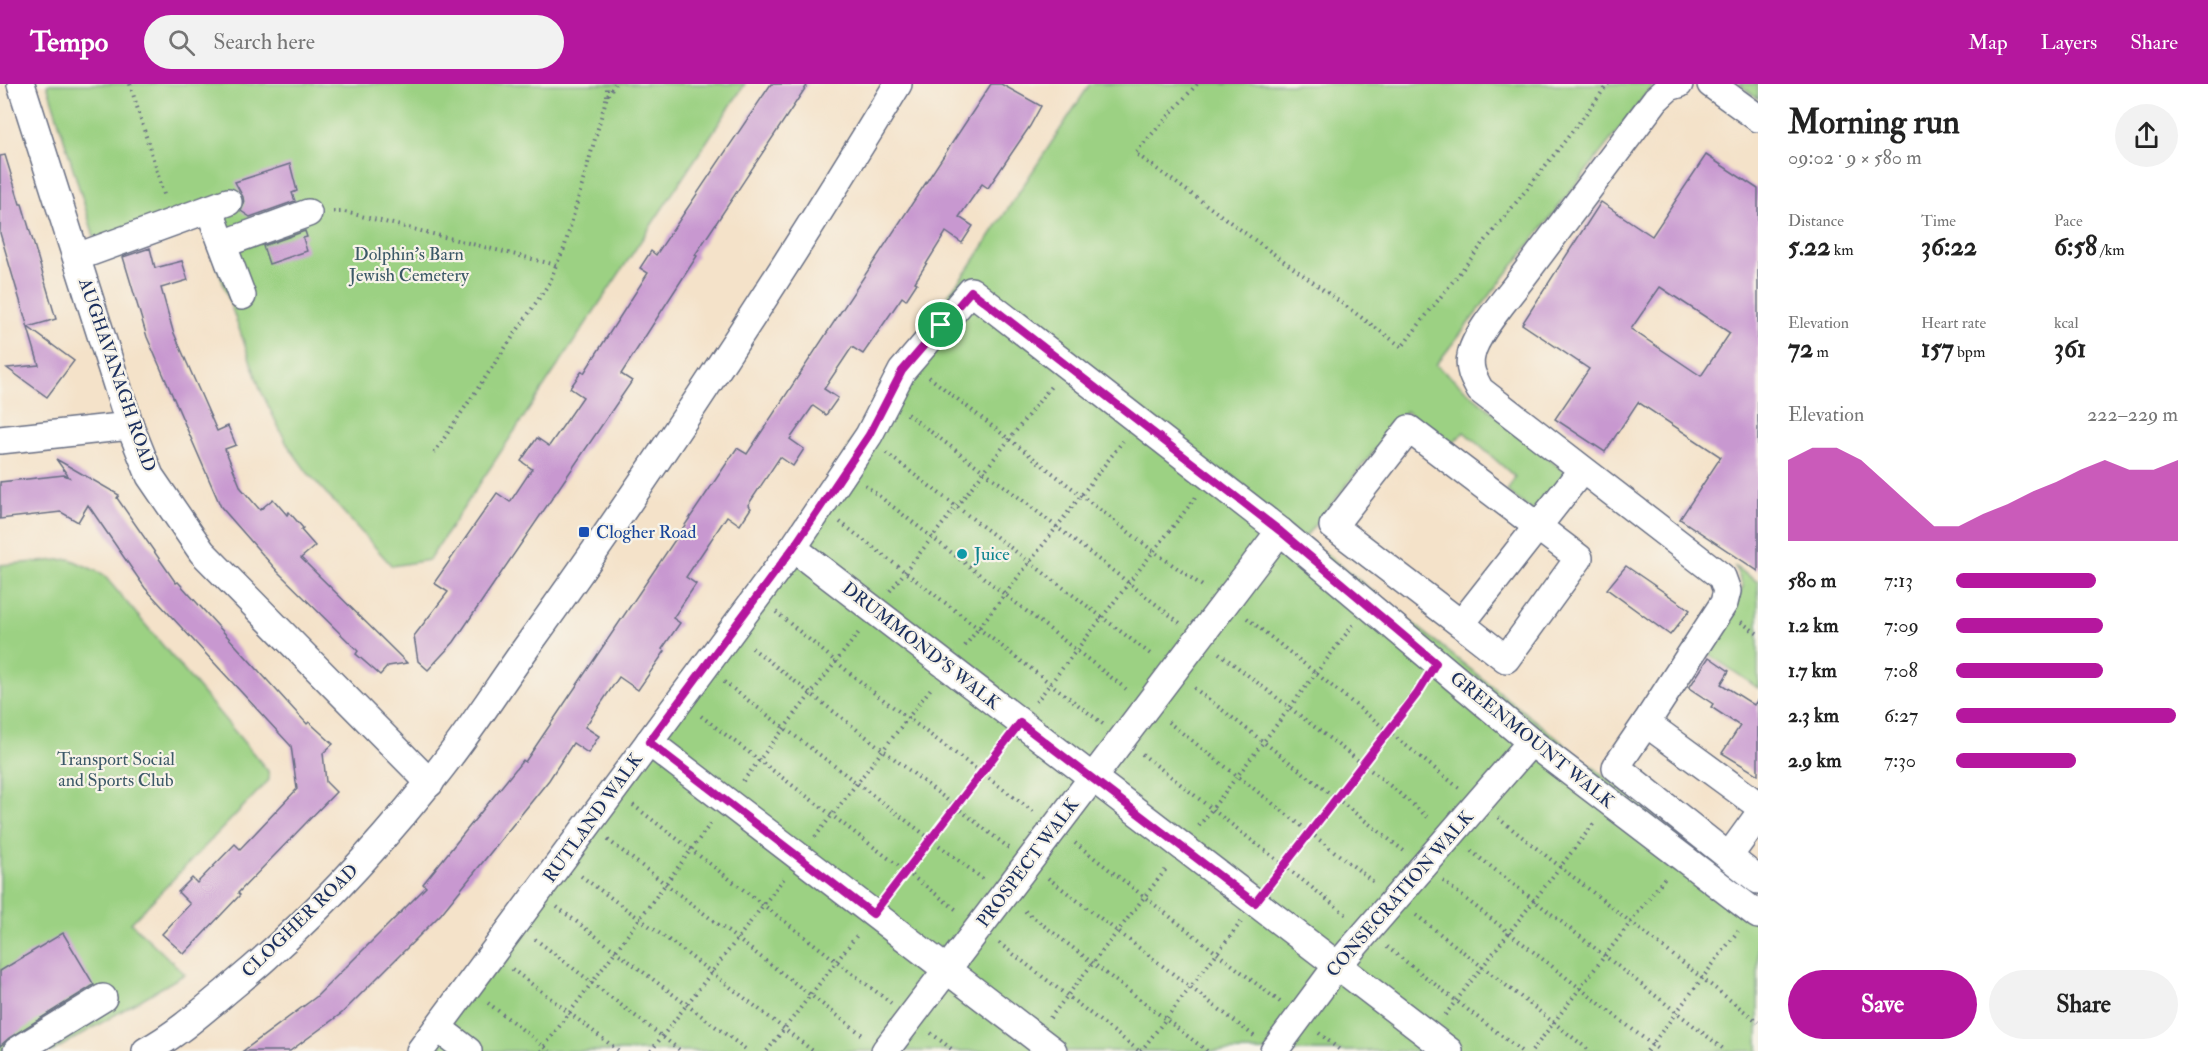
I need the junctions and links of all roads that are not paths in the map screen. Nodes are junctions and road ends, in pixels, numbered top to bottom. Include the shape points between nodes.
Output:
1 (21, 84) edge
2 (898, 84) edge
3 (1679, 84) edge
4 (1711, 84) edge
5 (1758, 118) edge
6 (308, 213) road end
7 (223, 244) junction
8 (77, 257) junction
9 (971, 291) joint
10 (242, 296) dead end
11 (130, 426) junction
12 (0, 440) edge
13 (1582, 470) junction
14 (1537, 528) junction
15 (1280, 531) junction
16 (793, 548) junction
17 (1461, 624) junction
18 (1646, 723) junction
19 (649, 742) junction
20 (1531, 742) junction
21 (1092, 778) junction
22 (430, 783) junction
23 (1758, 805) edge
24 (1758, 816) edge
25 (1729, 856) junction
26 (1758, 880) edge
27 (1756, 913) edge
28 (1337, 966) junction
29 (947, 970) junction
30 (103, 998) dead end
31 (438, 1028) junction
32 (1439, 1043) edge
33 (875, 1044) edge
34 (1266, 1045) edge
35 (17, 1051) edge
36 (146, 1051) edge
37 (420, 1051) edge
38 (468, 1051) edge
39 (1053, 1051) edge

1 - 8 street, AUGHAVANAGH ROAD
2 - 22 street, CLOGHER ROAD via 818,216 592,557
3 - 13 street via 1656,99 1479,337 1471,354 1472,376 1480,390
4 - 5 street
6 - 7 street
7 - 8 street via 219,205
7 - 10 street
8 - 11 street, AUGHAVANAGH ROAD
9 - 15 street, GREENMOUNT WALK
9 - 16 street, RUTLAND WALK via 902,371 867,438
11 - 12 street
11 - 22 street, AUGHAVANAGH ROAD via 150,476 202,552
13 - 14 street
13 - 18 street via 1722,577 1727,591 1714,621
14 - 17 street
14 - 17 street via 1579,558 1506,658
14 - 17 street via 1409,429 1333,526
15 - 20 street, GREENMOUNT WALK
15 - 21 street, PROSPECT WALK
16 - 19 street, RUTLAND WALK
16 - 21 street, DRUMMOND'S WALK
18 - 23 street
18 - 25 street via 1616,767
19 - 29 street
19 - 31 street, RUTLAND WALK
20 - 27 street, GREENMOUNT WALK
20 - 28 street, CONSECRATION WALK
21 - 28 street, DRUMMOND'S WALK
21 - 29 street, PROSPECT WALK
22 - 36 street, CLOGHER ROAD via 335,891 271,952 170,1038
24 - 25 street
25 - 26 street
28 - 32 street, DRUMMOND'S WALK
28 - 34 street, CONSECRATION WALK
29 - 33 street, PROSPECT WALK via 910,1017
29 - 39 street
30 - 35 street
31 - 37 street, RUTLAND WALK
31 - 38 street

